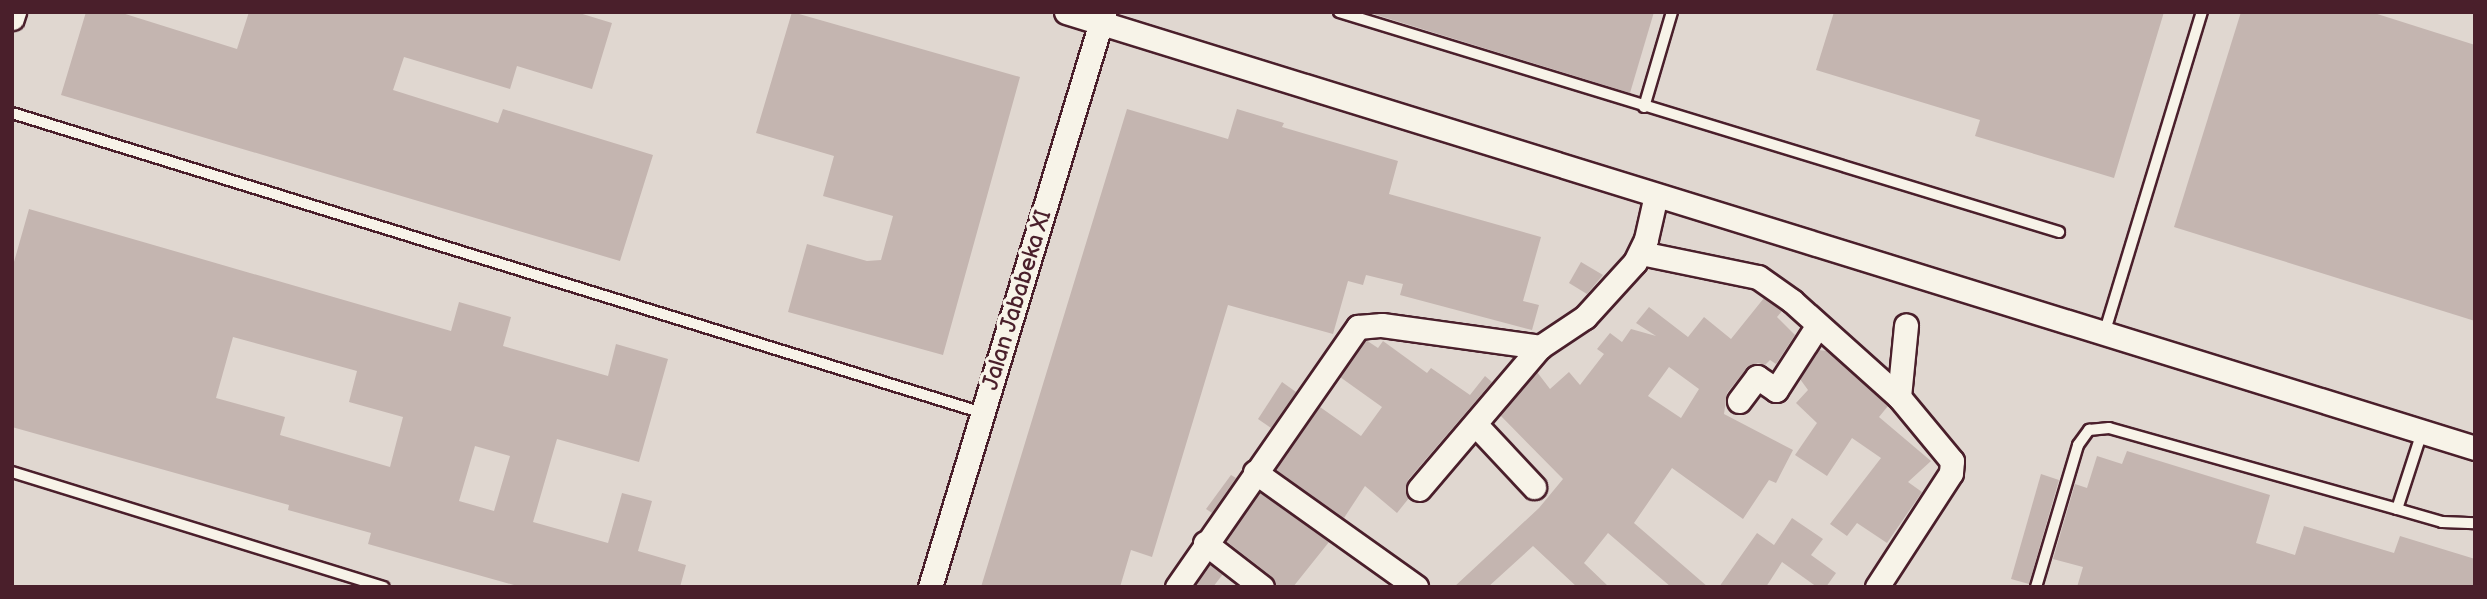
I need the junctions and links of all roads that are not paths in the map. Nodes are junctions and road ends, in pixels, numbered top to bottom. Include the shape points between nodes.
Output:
1 (14, 12) edge
2 (1066, 12) edge
3 (1339, 12) edge
4 (1672, 12) edge
5 (2202, 12) edge
6 (12, 18) edge
7 (1102, 18) edge
8 (1644, 107) junction
9 (12, 113) edge
10 (1656, 195) junction
11 (2059, 232) dead end
12 (1641, 253) junction
13 (1818, 325) junction
14 (1906, 325) dead end
15 (2104, 334) junction
16 (1540, 347) junction
17 (1899, 397) junction
18 (1739, 401) dead end
19 (983, 413) junction
20 (1476, 425) junction
21 (2422, 432) junction
22 (2475, 448) edge
23 (12, 472) edge
24 (1255, 472) junction
25 (1534, 487) dead end
26 (1419, 489) dead end
27 (2397, 509) junction
28 (2475, 523) edge
29 (1205, 543) junction
30 (384, 587) edge
31 (930, 587) edge
32 (1177, 587) edge
33 (1262, 587) edge
34 (1416, 587) edge
35 (1877, 587) edge
36 (2036, 587) edge

1 - 6 street
2 - 7 street
3 - 8 lane
4 - 8 lane
5 - 15 lane
7 - 10 street
7 - 19 street, Jalan Jababeka XI
8 - 11 lane
9 - 19 lane
10 - 12 street
10 - 15 street
12 - 13 street via 1754,275
12 - 16 street via 1585,317
13 - 17 street
13 - 18 street via 1776,390 1756,377
14 - 17 street
15 - 21 street
16 - 20 street
16 - 24 street via 1363,324 1352,332
17 - 35 street via 1953,466
19 - 31 street, Jalan Jababeka XI
20 - 25 street
20 - 26 street
21 - 22 street
21 - 27 lane
23 - 30 lane
24 - 29 street
24 - 34 street
27 - 28 lane via 2442,522
27 - 36 lane via 2097,428 2078,445
29 - 32 street
29 - 33 street

